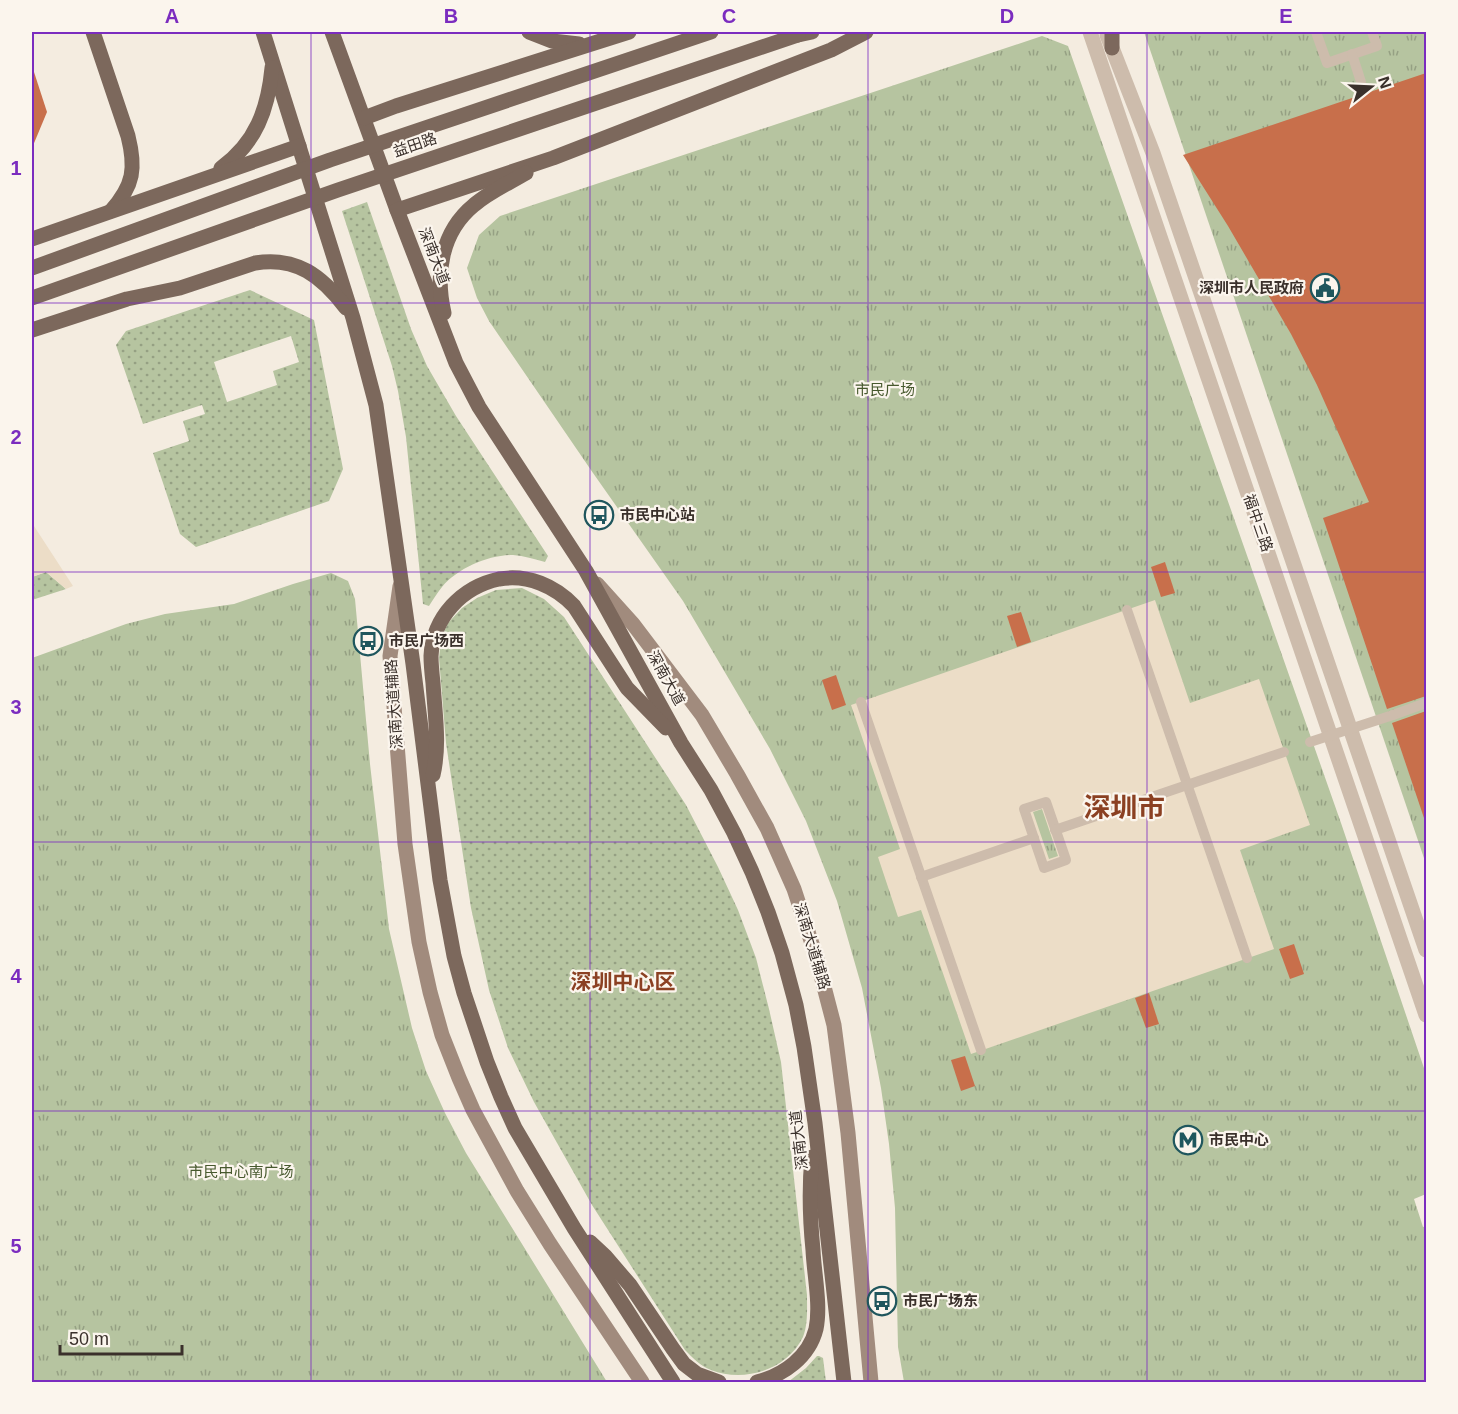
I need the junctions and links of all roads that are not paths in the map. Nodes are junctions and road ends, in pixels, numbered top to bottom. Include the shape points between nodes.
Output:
1 (93, 32) edge
2 (263, 32) edge
3 (332, 32) edge
4 (341, 32) edge
5 (529, 32) edge
6 (630, 32) edge
7 (711, 32) edge
8 (866, 32) edge
9 (1090, 32) edge
10 (1106, 32) edge
11 (1112, 32) edge
12 (1316, 32) edge
13 (1372, 32) edge
14 (805, 33) edge
15 (597, 42) junction
16 (1112, 48) junction
17 (1352, 54) junction
18 (343, 60) junction
19 (273, 62) junction
20 (1361, 82) dead end
21 (364, 118) junction
22 (299, 146) junction
23 (553, 158) junction
24 (210, 177) junction
25 (397, 210) junction
26 (110, 212) junction
27 (32, 239) edge
28 (32, 268) edge
29 (32, 298) edge
30 (353, 318) junction
31 (32, 330) edge
32 (456, 363) junction
33 (586, 571) junction
34 (401, 580) junction
35 (1127, 610) dead end
36 (861, 702) dead end
37 (1426, 703) edge
38 (1310, 742) dead end
39 (681, 743) junction
40 (1284, 752) dead end
41 (1187, 785) junction
42 (430, 789) junction
43 (1055, 830) junction
44 (1034, 838) junction
45 (921, 877) junction
46 (1426, 950) edge
47 (1247, 958) dead end
48 (1426, 1015) edge
49 (981, 1050) dead end
50 (815, 1123) junction
51 (574, 1228) junction
52 (642, 1383) edge
53 (673, 1383) edge
54 (719, 1383) edge
55 (757, 1383) edge
56 (844, 1383) edge
57 (872, 1383) edge

1 - 26 main road via 132,153 130,185
2 - 19 main road
3 - 18 main road, 深南大道
4 - 18 main road
5 - 15 main road via 561,43
6 - 15 main road
7 - 28 main road, 益田路, bridge via 330,160
8 - 23 main road via 814,57
9 - 48 street, 福中三路
10 - 16 street, 福中三路
11 - 16 main road
12 - 17 street via 1327,63
13 - 17 street via 1377,46
14 - 29 main road, 益田路, bridge
15 - 21 main road
16 - 46 street, 福中三路 via 1153,153
17 - 20 street
18 - 21 main road, 深南大道
19 - 22 main road
19 - 24 main road via 270,92 251,138 233,160
21 - 25 main road, 深南大道
22 - 24 main road
22 - 30 main road
23 - 25 main road
23 - 32 main road via 485,197 453,228 442,257 440,278 441,300
24 - 26 main road
25 - 32 main road, 深南大道
26 - 27 main road
30 - 31 main road via 333,291 311,273 300,266 265,261
30 - 34 main road via 376,405
32 - 33 main road, 深南大道 via 479,407
33 - 39 main road, 深南大道
33 - 57 main road, 深南大道辅路 via 633,624 702,715 767,828 794,889 834,1025
34 - 42 main road
34 - 52 main road, 深南大道辅路 via 390,656 403,823 419,942 442,1035 473,1110 517,1191
35 - 41 street
36 - 45 street
37 - 38 street, bridge
39 - 42 main road via 627,688 563,595 530,580 505,578 476,586 460,596 433,640 438,743
39 - 50 main road, 深南大道 via 734,833 768,912 796,1005
40 - 41 street
41 - 43 street
41 - 47 street
42 - 51 main road via 447,919 475,1028 515,1128
43 - 44 street via 1046,802 1024,809
43 - 44 street via 1066,860 1044,868
44 - 45 street
45 - 49 street
50 - 55 main road via 810,1214 817,1293 815,1329 795,1363 777,1376
50 - 56 main road, 深南大道
51 - 53 main road
51 - 54 main road via 630,1285 684,1364

